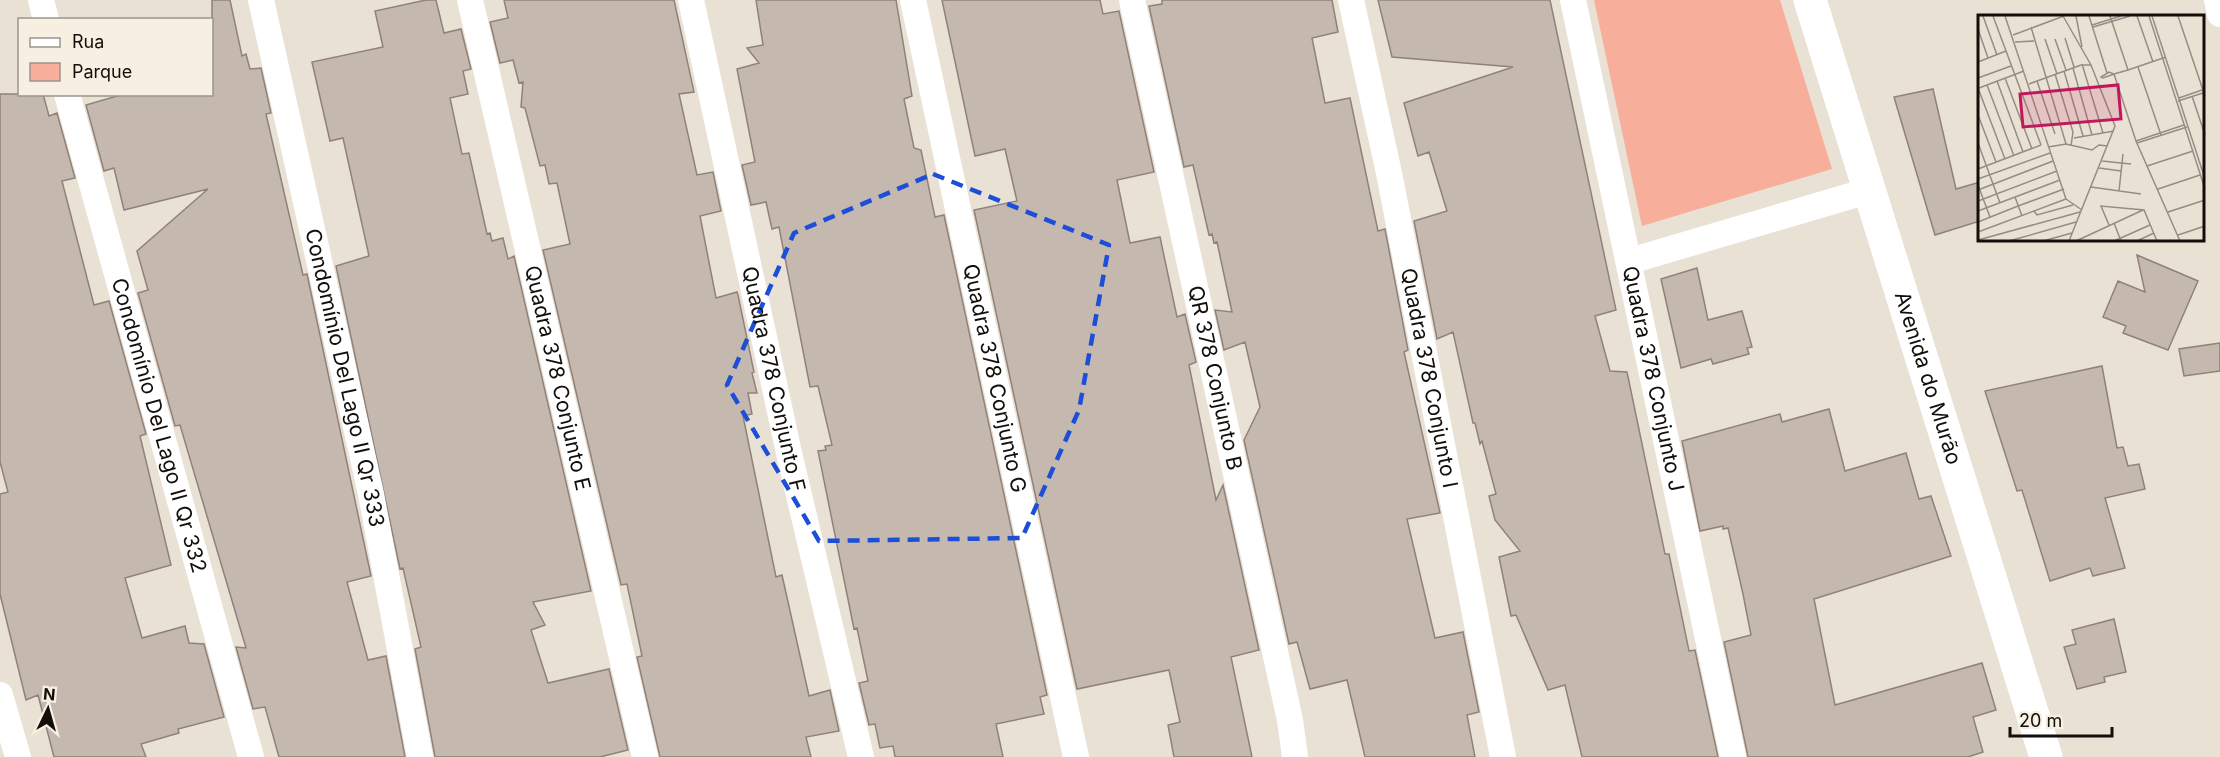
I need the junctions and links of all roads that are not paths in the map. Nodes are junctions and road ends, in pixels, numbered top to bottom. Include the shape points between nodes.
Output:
1 (41, 0) edge
2 (261, 0) edge
3 (470, 0) edge
4 (691, 0) edge
5 (914, 0) edge
6 (1132, 0) edge
7 (1351, 0) edge
8 (1573, 0) edge
9 (1810, 0) edge
10 (2217, 0) edge
11 (2220, 14) edge
12 (46, 18) edge
13 (68, 96) edge
14 (1871, 190) junction
15 (1630, 261) junction
16 (0, 695) edge
17 (18, 757) edge
18 (251, 757) edge
19 (420, 757) edge
20 (645, 757) edge
21 (861, 757) edge
22 (1076, 757) edge
23 (1295, 757) edge
24 (1503, 757) edge
25 (1733, 757) edge
26 (2046, 757) edge

1 - 12 street
2 - 19 street, Condomínio Del Lago II Qr 333 via 371,494
3 - 20 street, Quadra 378 Conjunto E
4 - 21 street, Quadra 378 Conjunto F via 789,453
5 - 22 street, Quadra 378 Conjunto G
6 - 23 street, QR 378 Conjunto B
7 - 24 street, Quadra 378 Conjunto I via 1389,173
8 - 15 street, Quadra 378 Conjunto J
9 - 14 street, Avenida do Murão
10 - 11 street
13 - 18 street, Condomínio Del Lago II Qr 332
14 - 15 street
14 - 26 street, Avenida do Murão
15 - 25 street, Quadra 378 Conjunto J
16 - 17 street

